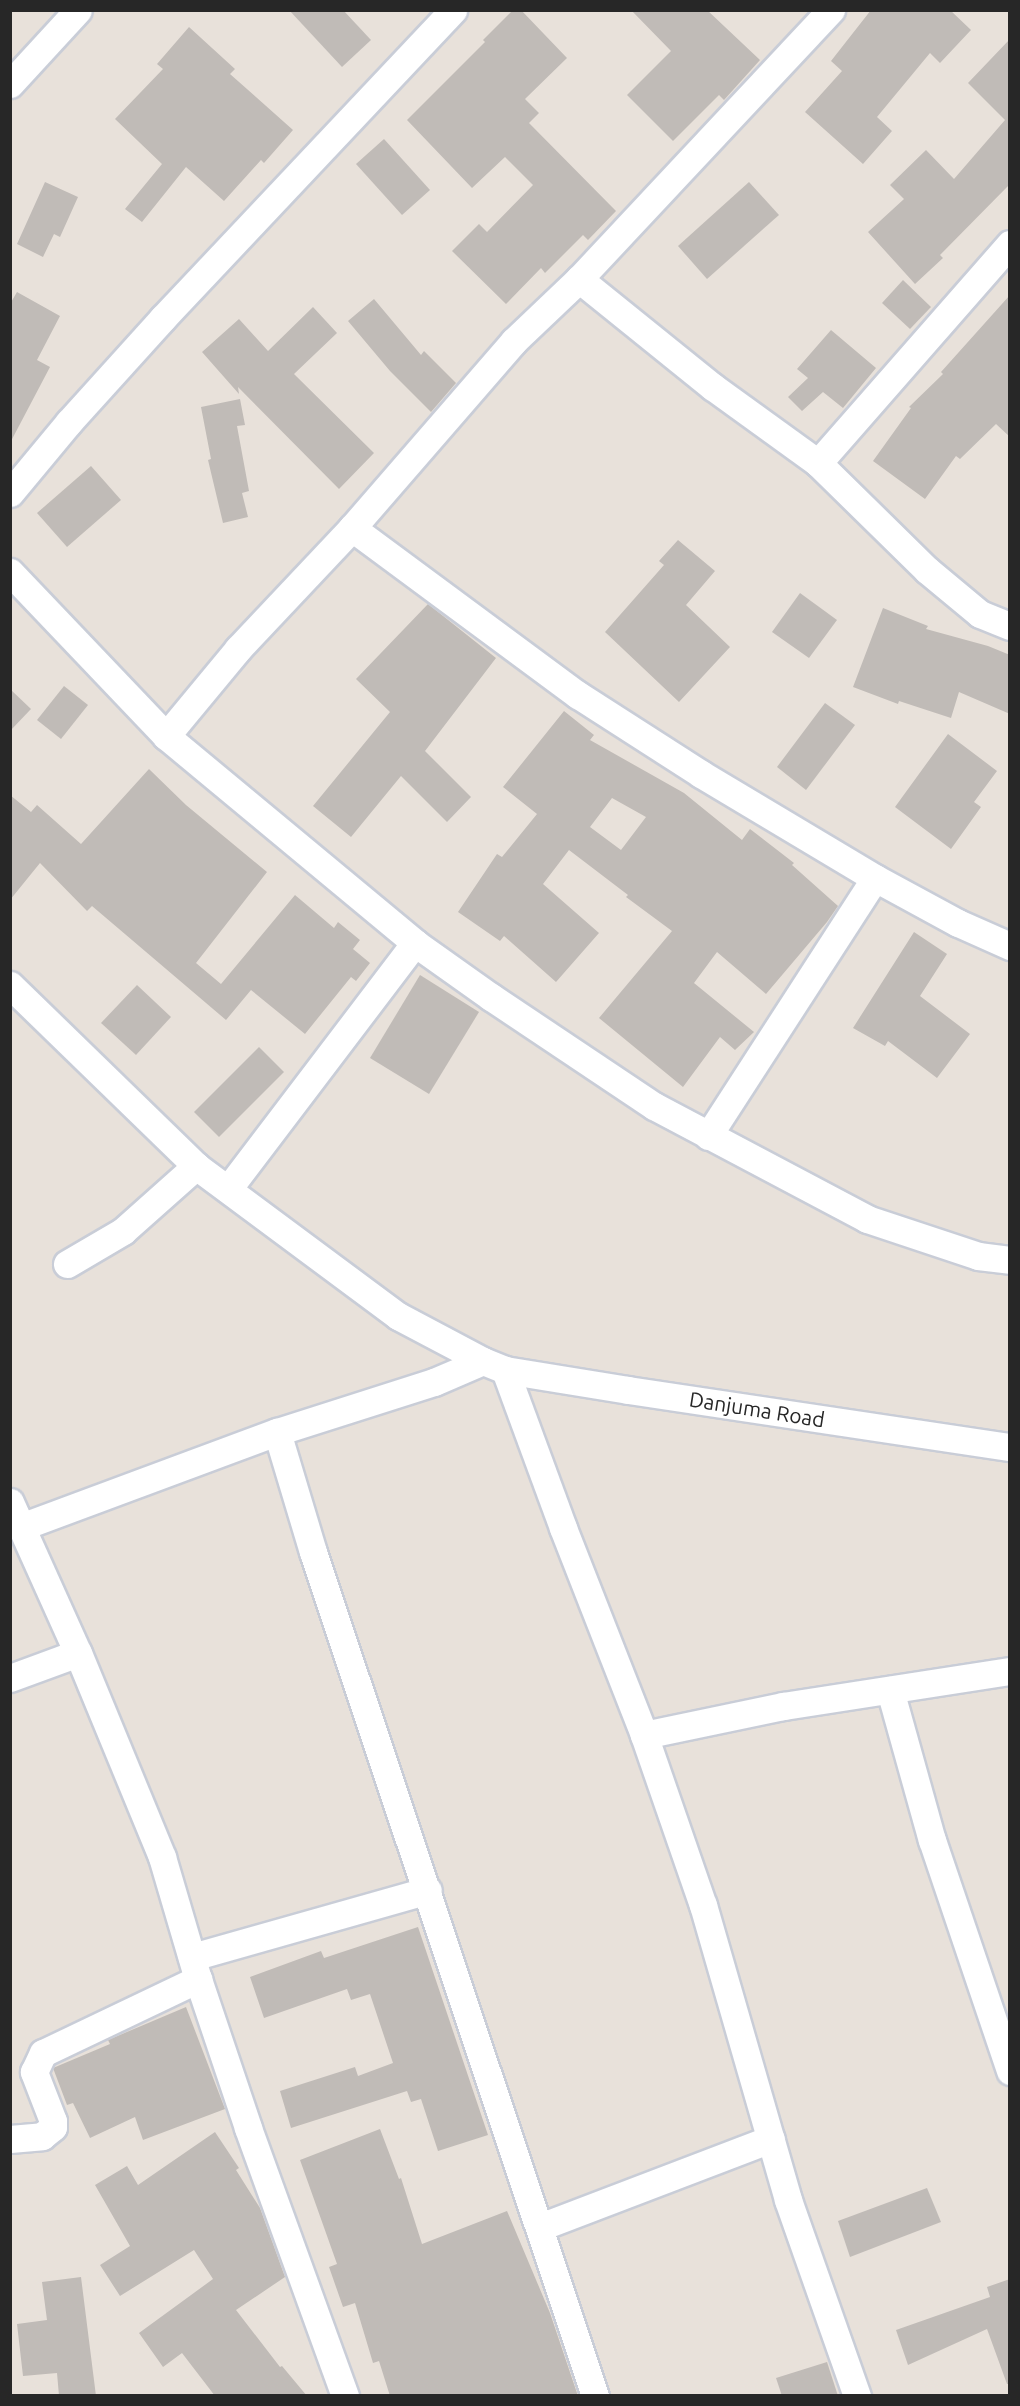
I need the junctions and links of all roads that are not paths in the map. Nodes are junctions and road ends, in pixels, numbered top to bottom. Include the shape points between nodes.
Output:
1 (78, 10) edge
2 (453, 10) edge
3 (831, 10) edge
4 (11, 78) edge
5 (1010, 244) edge
6 (579, 279) junction
7 (818, 463) junction
8 (10, 493) edge
9 (352, 528) junction
10 (10, 572) edge
11 (1010, 626) edge
12 (166, 736) junction
13 (875, 878) junction
14 (415, 942) junction
15 (1010, 946) edge
16 (10, 985) edge
17 (708, 1136) junction
18 (196, 1166) junction
19 (228, 1189) junction
20 (1010, 1260) edge
21 (67, 1264) dead end
22 (494, 1365) junction
23 (277, 1432) junction
24 (1010, 1447) edge
25 (16, 1514) edge
26 (78, 1653) junction
27 (1010, 1671) edge
28 (10, 1678) edge
29 (890, 1690) junction
30 (644, 1736) junction
31 (428, 1890) junction
32 (195, 1968) junction
33 (1010, 2071) edge
34 (10, 2139) edge
35 (771, 2139) junction
36 (540, 2227) junction
37 (345, 2396) edge
38 (595, 2396) edge
39 (857, 2396) edge

1 - 4 street
2 - 8 street via 163,318
3 - 6 street
5 - 7 street
6 - 7 street via 714,387
6 - 9 street via 514,341
7 - 11 street via 927,570 980,614
9 - 12 street via 238,649
9 - 13 street via 578,695
10 - 12 street
12 - 14 street
13 - 15 street
13 - 17 street
14 - 17 street via 654,1106
14 - 19 street
16 - 18 street
17 - 20 street via 867,1219 978,1256
18 - 19 street
18 - 21 street via 123,1231
19 - 22 street via 398,1316
22 - 23 street
22 - 24 street, Danjuma Road
22 - 30 street
23 - 25 street
23 - 31 street via 313,1552
25 - 26 street
26 - 28 street
26 - 32 street via 162,1857
27 - 29 street
29 - 30 street via 783,1706
29 - 33 street via 932,1840
30 - 35 street via 703,1905
31 - 32 street
31 - 36 street
32 - 34 street via 43,2053 34,2072 53,2127 42,2136
32 - 37 street
35 - 36 street
35 - 39 street via 788,2200
36 - 38 street

